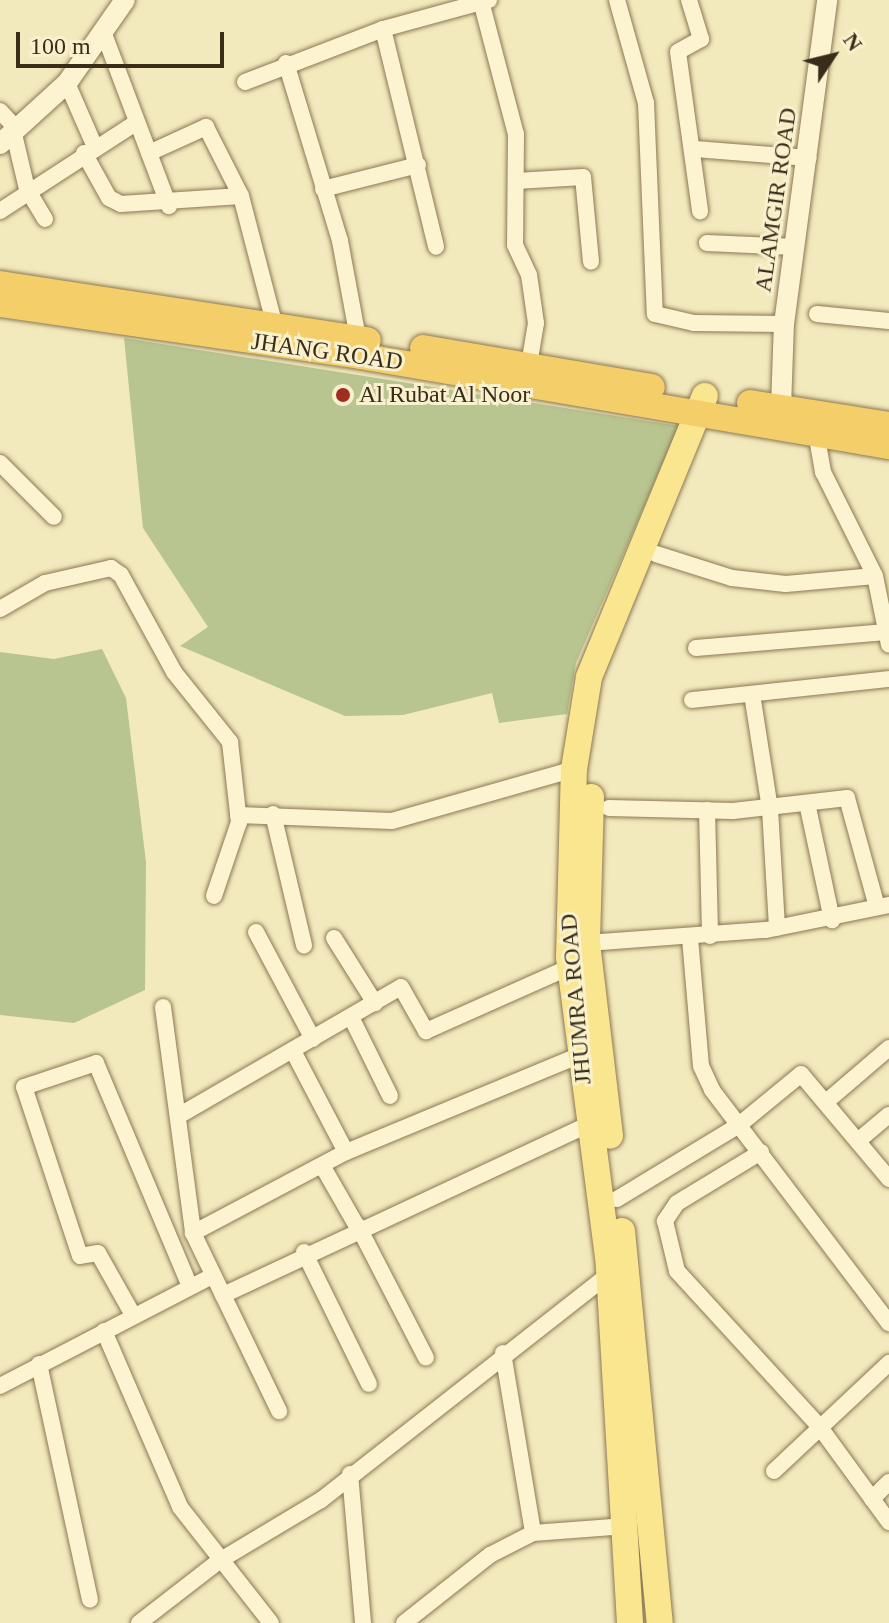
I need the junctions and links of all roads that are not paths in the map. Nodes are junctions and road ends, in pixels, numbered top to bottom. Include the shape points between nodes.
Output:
1 (125, 0) edge
2 (617, 0) edge
3 (689, 0) edge
4 (827, 0) edge
5 (485, 1) edge
6 (383, 29) junction
7 (104, 34) junction
8 (286, 63) junction
9 (245, 82) dead end
10 (67, 83) junction
11 (0, 111) edge
12 (137, 122) junction
13 (10, 136) edge
14 (695, 149) junction
15 (89, 150) junction
16 (149, 153) junction
17 (809, 158) junction
18 (418, 165) junction
19 (516, 181) junction
20 (27, 189) junction
21 (323, 189) junction
22 (241, 196) junction
23 (169, 206) junction
24 (0, 211) edge
25 (700, 211) dead end
26 (45, 219) dead end
27 (707, 243) dead end
28 (436, 247) dead end
29 (796, 247) junction
30 (591, 262) dead end
31 (0, 284) edge
32 (0, 304) edge
33 (817, 314) dead end
34 (889, 321) edge
35 (274, 323) junction
36 (784, 324) junction
37 (216, 327) junction
38 (358, 338) junction
39 (529, 365) junction
40 (712, 406) junction
41 (781, 408) junction
42 (889, 425) edge
43 (816, 432) junction
44 (889, 446) edge
45 (0, 463) edge
46 (54, 517) dead end
47 (656, 554) junction
48 (875, 576) junction
49 (0, 609) edge
50 (888, 638) edge
51 (696, 648) dead end
52 (889, 679) edge
53 (752, 694) junction
54 (692, 700) dead end
55 (574, 769) junction
56 (807, 803) junction
57 (609, 808) dead end
58 (770, 809) junction
59 (707, 810) junction
60 (273, 814) junction
61 (238, 815) junction
62 (214, 896) dead end
63 (883, 906) edge
64 (832, 920) junction
65 (777, 928) junction
66 (256, 932) dead end
67 (710, 936) junction
68 (334, 938) dead end
69 (690, 938) junction
70 (587, 943) junction
71 (304, 945) dead end
72 (570, 967) junction
73 (375, 1003) junction
74 (163, 1007) dead end
75 (351, 1017) junction
76 (313, 1039) junction
77 (889, 1048) edge
78 (293, 1051) junction
79 (578, 1056) junction
80 (390, 1096) dead end
81 (826, 1102) junction
82 (180, 1115) junction
83 (889, 1115) edge
84 (592, 1123) junction
85 (739, 1125) junction
86 (859, 1140) junction
87 (346, 1152) junction
88 (761, 1152) junction
89 (323, 1167) junction
90 (889, 1179) edge
91 (617, 1199) junction
92 (358, 1227) junction
93 (193, 1233) junction
94 (304, 1252) junction
95 (618, 1269) junction
96 (212, 1276) junction
97 (189, 1284) junction
98 (223, 1295) junction
99 (133, 1315) junction
100 (889, 1323) edge
101 (104, 1331) junction
102 (503, 1353) junction
103 (426, 1358) dead end
104 (889, 1363) edge
105 (39, 1364) junction
106 (369, 1384) dead end
107 (0, 1386) edge
108 (279, 1411) dead end
109 (819, 1426) junction
110 (774, 1471) dead end
111 (350, 1474) junction
112 (889, 1482) edge
113 (872, 1499) junction
114 (889, 1522) edge
115 (626, 1526) junction
116 (533, 1533) junction
117 (219, 1561) junction
118 (90, 1600) dead end
119 (139, 1623) edge
120 (271, 1623) edge
121 (363, 1623) edge
122 (404, 1623) edge
123 (630, 1623) edge
124 (660, 1623) edge

1 - 7 street
2 - 36 street via 646,103 655,314 694,323
3 - 14 street via 701,39 678,52
4 - 17 street, ALAMGIR ROAD
5 - 6 street
5 - 19 street via 516,134
6 - 8 street
6 - 18 street
7 - 10 street
7 - 12 street
8 - 9 street
8 - 21 street
10 - 13 street
10 - 15 street
11 - 13 street
12 - 15 street
12 - 16 street
13 - 20 street
14 - 17 street
14 - 25 street
15 - 20 street
15 - 23 street via 109,198
16 - 22 street via 203,125
16 - 23 street
17 - 29 street, ALAMGIR ROAD
18 - 21 street
18 - 28 street
19 - 30 street via 583,177
19 - 39 street via 515,245 529,275 536,323
20 - 24 street
20 - 26 street
21 - 38 street
22 - 23 street
22 - 35 street
27 - 29 street
29 - 36 street, ALAMGIR ROAD
31 - 37 highway, JHANG ROAD
32 - 37 highway, JHANG ROAD
33 - 34 street
35 - 37 highway, JHANG ROAD
35 - 38 highway, JHANG ROAD
36 - 41 street, ALAMGIR ROAD
37 - 40 highway, JHANG ROAD
38 - 39 highway, JHANG ROAD
39 - 40 highway, JHANG ROAD
40 - 41 highway, JHANG ROAD
40 - 43 highway, JHANG ROAD
40 - 47 main road, JHUMRA ROAD
40 - 55 main road, JHUMRA ROAD via 589,677
41 - 42 highway, JHANG ROAD
43 - 44 highway, JHANG ROAD
43 - 48 street via 828,483
45 - 46 street
47 - 48 street via 732,578 786,584
47 - 70 main road, JHUMRA ROAD via 617,647 592,755
48 - 50 street
49 - 61 street via 45,583 111,568 121,575 174,672 230,742
50 - 51 street
52 - 53 street
53 - 54 street
53 - 58 street
55 - 60 street via 392,821
55 - 72 main road, JHUMRA ROAD
56 - 58 street
56 - 63 street via 847,798
56 - 64 street
57 - 59 street
58 - 59 street
58 - 65 street
59 - 67 street
60 - 61 street
60 - 71 street
61 - 62 street
63 - 64 street
64 - 65 street
65 - 67 street
66 - 76 street
67 - 69 street
68 - 73 street
69 - 70 street
69 - 85 street via 701,1066
70 - 91 main road, JHUMRA ROAD
72 - 73 street via 426,1031 401,987
72 - 79 main road, JHUMRA ROAD
73 - 75 street
74 - 82 street
75 - 76 street
75 - 80 street
76 - 78 street
77 - 81 street
78 - 82 street
78 - 87 street
79 - 84 main road, JHUMRA ROAD
79 - 87 street
81 - 85 street via 801,1074
81 - 86 street
82 - 93 street
83 - 86 street
84 - 92 street
84 - 95 main road, JHUMRA ROAD
85 - 88 street
85 - 91 street
86 - 90 street
87 - 89 street
88 - 100 street
88 - 109 street via 677,1203 665,1221 677,1271
89 - 92 street
89 - 93 street
91 - 95 main road, JHUMRA ROAD
92 - 94 street
92 - 103 street
93 - 96 street
94 - 98 street
94 - 106 street
95 - 102 street
95 - 115 main road, JHUMRA ROAD
95 - 124 main road, JHUMRA ROAD
96 - 97 street
96 - 98 street
97 - 99 street
97 - 99 street via 96,1063 24,1087 80,1256 98,1253
98 - 108 street
99 - 101 street
101 - 105 street
101 - 117 street via 180,1507
102 - 111 street
102 - 116 street
104 - 109 street
105 - 107 street
105 - 118 street
109 - 110 street
109 - 113 street
111 - 117 street via 321,1500
111 - 121 street
112 - 113 street
113 - 114 street
115 - 116 street
115 - 123 main road, JHUMRA ROAD
116 - 122 street via 490,1555
117 - 119 street
117 - 120 street

